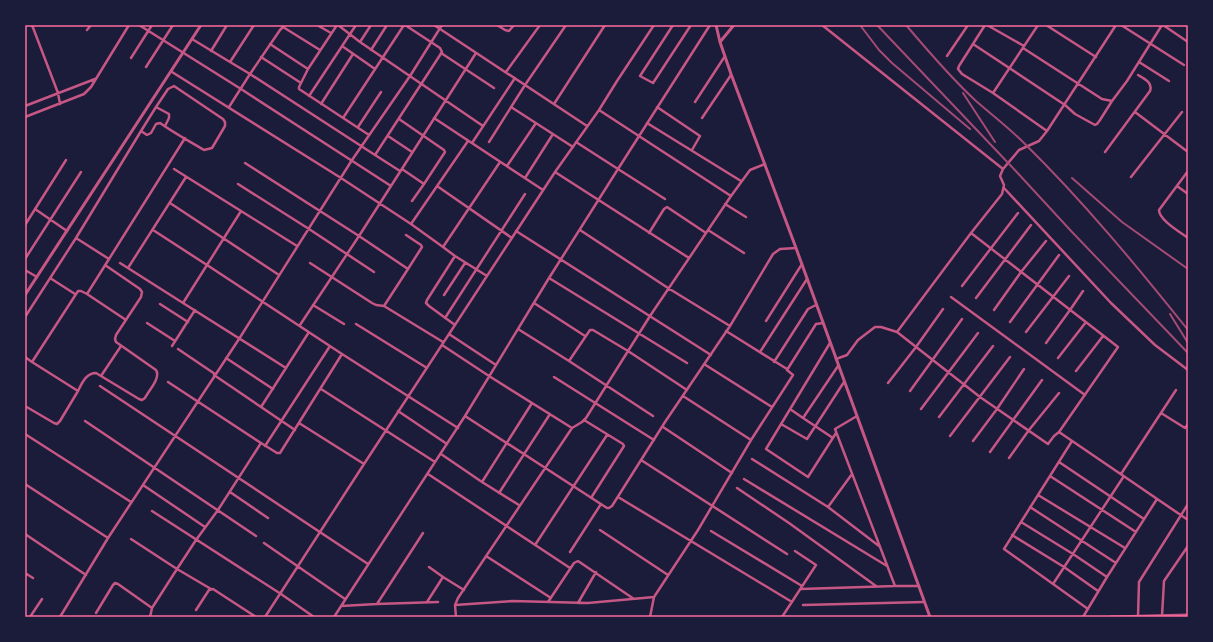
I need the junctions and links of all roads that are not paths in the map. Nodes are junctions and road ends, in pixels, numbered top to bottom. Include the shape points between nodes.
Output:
1 (32, 25) edge
2 (91, 25) edge
3 (129, 25) edge
4 (139, 25) edge
5 (152, 25) edge
6 (173, 25) edge
7 (202, 25) edge
8 (227, 25) edge
9 (254, 25) edge
10 (337, 25) edge
11 (356, 25) edge
12 (371, 25) edge
13 (387, 25) edge
14 (405, 25) edge
15 (434, 25) edge
16 (442, 25) edge
17 (497, 25) edge
18 (514, 25) edge
19 (540, 25) edge
20 (566, 25) edge
21 (605, 25) edge
22 (653, 25) edge
23 (673, 25) edge
24 (691, 25) edge
25 (710, 25) edge
26 (720, 25) edge
27 (734, 25) edge
28 (822, 25) edge
29 (968, 25) edge
30 (986, 25) edge
31 (1038, 25) edge
32 (1046, 25) edge
33 (1116, 25) edge
34 (1121, 25) edge
35 (1162, 25) edge
36 (319, 26) edge
37 (717, 27) edge
38 (440, 29) junction
39 (87, 30) dead end
40 (148, 31) junction
41 (331, 33) junction
42 (350, 34) junction
43 (192, 39) junction
44 (163, 40) junction
45 (360, 42) junction
46 (431, 42) junction
47 (720, 42) junction
48 (1188, 42) edge
49 (270, 44) junction
50 (973, 44) junction
51 (1150, 44) junction
52 (342, 46) junction
53 (1023, 47) junction
54 (320, 50) junction
55 (371, 50) junction
56 (211, 51) junction
57 (441, 53) junction
58 (476, 53) junction
59 (183, 54) junction
60 (353, 54) junction
61 (725, 56) junction
62 (947, 56) dead end
63 (261, 57) junction
64 (383, 57) junction
65 (1096, 57) junction
66 (131, 58) dead end
67 (230, 62) junction
68 (1139, 62) junction
69 (1184, 65) dead end
70 (146, 67) dead end
71 (308, 69) junction
72 (375, 69) junction
73 (465, 69) junction
74 (1009, 69) junction
75 (172, 72) junction
76 (506, 72) junction
77 (250, 74) junction
78 (731, 74) junction
79 (1138, 75) dead end
80 (410, 76) junction
81 (515, 78) junction
82 (95, 79) junction
83 (1169, 81) dead end
84 (301, 83) junction
85 (421, 84) junction
86 (1078, 84) junction
87 (525, 85) junction
88 (494, 88) dead end
89 (241, 89) junction
90 (381, 92) dead end
91 (993, 93) junction
92 (58, 94) junction
93 (309, 96) junction
94 (445, 101) junction
95 (1112, 101) junction
96 (695, 102) dead end
97 (60, 104) junction
98 (321, 104) junction
99 (554, 104) junction
100 (1065, 105) junction
101 (25, 106) edge
102 (156, 107) junction
103 (229, 107) junction
104 (511, 107) junction
105 (657, 107) junction
106 (599, 110) junction
107 (1135, 112) junction
108 (1182, 112) dead end
109 (144, 114) junction
110 (149, 117) junction
111 (25, 118) edge
112 (343, 118) junction
113 (434, 118) junction
114 (702, 118) dead end
115 (399, 119) junction
116 (536, 123) junction
117 (648, 123) junction
118 (165, 126) junction
119 (483, 126) junction
120 (587, 126) junction
121 (358, 127) junction
122 (141, 131) junction
123 (1047, 131) junction
124 (553, 134) junction
125 (1165, 134) junction
126 (369, 135) junction
127 (423, 135) junction
128 (388, 136) junction
129 (639, 136) junction
130 (185, 138) junction
131 (468, 141) junction
132 (489, 142) dead end
133 (576, 142) junction
134 (472, 143) junction
135 (362, 146) junction
136 (572, 147) junction
137 (692, 150) junction
138 (412, 152) junction
139 (1105, 152) dead end
140 (1188, 152) edge
141 (375, 155) junction
142 (66, 160) dead end
143 (352, 160) junction
144 (500, 162) junction
145 (245, 163) dead end
146 (765, 164) junction
147 (507, 166) junction
148 (174, 169) dead end
149 (618, 169) junction
150 (1003, 169) junction
151 (401, 170) junction
152 (1188, 171) edge
153 (81, 172) dead end
154 (555, 172) junction
155 (186, 177) junction
156 (1131, 177) dead end
157 (341, 178) junction
158 (524, 178) junction
159 (741, 181) junction
160 (238, 184) dead end
161 (424, 184) junction
162 (391, 186) junction
163 (437, 186) junction
164 (1177, 186) junction
165 (1004, 188) junction
166 (543, 190) junction
167 (526, 194) dead end
168 (1188, 194) edge
169 (731, 196) junction
170 (666, 199) dead end
171 (598, 200) junction
172 (412, 201) dead end
173 (170, 203) junction
174 (380, 203) junction
175 (726, 204) junction
176 (469, 208) junction
177 (35, 209) junction
178 (241, 211) junction
179 (320, 211) junction
180 (1018, 212) dead end
181 (746, 217) dead end
182 (51, 220) junction
183 (411, 224) junction
184 (25, 225) edge
185 (1031, 225) dead end
186 (309, 228) junction
187 (68, 230) junction
188 (153, 230) junction
189 (580, 230) junction
190 (502, 231) junction
191 (516, 231) junction
192 (707, 231) junction
193 (649, 233) junction
194 (971, 233) junction
195 (406, 235) dead end
196 (359, 236) junction
197 (76, 238) junction
198 (224, 238) junction
199 (512, 238) junction
200 (1188, 238) edge
201 (1046, 241) dead end
202 (297, 246) junction
203 (443, 247) junction
204 (796, 248) junction
205 (990, 248) junction
206 (744, 253) dead end
207 (347, 254) junction
208 (1059, 255) dead end
209 (455, 256) junction
210 (689, 258) junction
211 (25, 259) edge
212 (109, 259) junction
213 (561, 259) junction
214 (1005, 259) junction
215 (120, 263) dead end
216 (310, 263) dead end
217 (465, 263) junction
218 (802, 264) junction
219 (105, 265) junction
220 (207, 265) junction
221 (128, 268) junction
222 (408, 269) junction
223 (25, 270) edge
224 (477, 270) junction
225 (374, 272) dead end
226 (1021, 272) junction
227 (279, 275) junction
228 (487, 276) junction
229 (1069, 276) dead end
230 (37, 277) junction
231 (331, 277) junction
232 (50, 278) junction
233 (549, 278) junction
234 (807, 279) junction
235 (1037, 284) junction
236 (962, 286) dead end
237 (668, 288) junction
238 (1083, 291) dead end
239 (75, 294) junction
240 (86, 294) junction
241 (25, 295) edge
242 (444, 295) dead end
243 (951, 297) dead end
244 (1053, 297) junction
245 (976, 298) dead end
246 (262, 301) junction
247 (183, 303) junction
248 (534, 303) junction
249 (160, 304) dead end
250 (313, 305) junction
251 (816, 305) junction
252 (384, 306) junction
253 (943, 309) dead end
254 (195, 310) junction
255 (994, 310) dead end
256 (1070, 310) junction
257 (650, 316) junction
258 (25, 317) edge
259 (445, 318) junction
260 (962, 319) dead end
261 (126, 320) junction
262 (766, 321) dead end
263 (188, 322) junction
264 (1010, 322) dead end
265 (1086, 322) junction
266 (147, 323) dead end
267 (823, 323) junction
268 (344, 324) dead end
269 (356, 324) dead end
270 (300, 325) junction
271 (455, 325) junction
272 (730, 326) junction
273 (518, 329) junction
274 (726, 331) junction
275 (309, 332) junction
276 (897, 332) junction
277 (1026, 332) dead end
278 (978, 333) dead end
279 (449, 334) junction
280 (639, 334) junction
281 (585, 336) junction
282 (1103, 336) junction
283 (239, 339) junction
284 (175, 341) junction
285 (830, 343) junction
286 (1046, 343) dead end
287 (443, 344) junction
288 (121, 346) junction
289 (172, 346) dead end
290 (330, 346) junction
291 (916, 346) junction
292 (993, 346) dead end
293 (178, 349) dead end
294 (628, 351) junction
295 (760, 352) junction
296 (342, 354) junction
297 (711, 355) junction
298 (25, 357) edge
299 (1010, 357) dead end
300 (226, 358) junction
301 (1058, 358) dead end
302 (836, 360) junction
303 (933, 360) junction
304 (569, 361) junction
305 (32, 362) junction
306 (774, 362) junction
307 (687, 363) dead end
308 (704, 364) junction
309 (496, 365) junction
310 (838, 366) junction
311 (286, 368) junction
312 (427, 368) junction
313 (1024, 369) dead end
314 (787, 370) junction
315 (1188, 370) edge
316 (1076, 371) dead end
317 (948, 372) junction
318 (215, 375) junction
319 (101, 376) junction
320 (489, 376) junction
321 (554, 377) dead end
322 (1042, 380) dead end
323 (168, 382) dead end
324 (844, 382) junction
325 (888, 383) dead end
326 (606, 385) junction
327 (964, 385) junction
328 (100, 386) dead end
329 (273, 389) junction
330 (321, 389) junction
331 (687, 390) junction
332 (1176, 390) dead end
333 (78, 391) junction
334 (910, 391) dead end
335 (1059, 393) dead end
336 (1085, 395) junction
337 (408, 396) junction
338 (683, 396) junction
339 (980, 397) junction
340 (197, 401) junction
341 (595, 402) junction
342 (532, 403) junction
343 (25, 406) edge
344 (261, 407) junction
345 (772, 407) junction
346 (790, 409) junction
347 (921, 409) dead end
348 (997, 409) junction
349 (398, 411) junction
350 (1161, 413) junction
351 (550, 414) junction
352 (465, 416) junction
353 (653, 416) dead end
354 (857, 416) junction
355 (939, 417) dead end
356 (803, 418) junction
357 (584, 420) junction
358 (1012, 420) junction
359 (85, 421) dead end
360 (281, 421) junction
361 (299, 423) junction
362 (781, 424) junction
363 (1188, 424) edge
364 (663, 427) junction
365 (815, 427) junction
366 (458, 428) junction
367 (572, 428) junction
368 (295, 430) junction
369 (386, 430) junction
370 (1029, 430) junction
371 (1059, 432) junction
372 (836, 433) junction
373 (25, 434) edge
374 (175, 435) junction
375 (607, 435) junction
376 (950, 436) dead end
377 (833, 438) junction
378 (654, 440) junction
379 (751, 440) junction
380 (972, 441) dead end
381 (1072, 441) junction
382 (261, 443) junction
383 (447, 444) junction
384 (507, 444) junction
385 (265, 446) junction
386 (990, 452) dead end
387 (441, 454) junction
388 (524, 455) junction
389 (1009, 458) dead end
390 (752, 459) dead end
391 (641, 460) junction
392 (435, 462) junction
393 (1058, 462) junction
394 (364, 464) junction
395 (154, 468) junction
396 (544, 468) junction
397 (732, 473) junction
398 (428, 474) junction
399 (852, 474) junction
400 (1123, 475) junction
401 (1050, 476) junction
402 (239, 479) junction
403 (744, 479) dead end
404 (482, 482) junction
405 (25, 484) edge
406 (143, 485) junction
407 (573, 486) junction
408 (737, 488) dead end
409 (230, 492) junction
410 (499, 493) junction
411 (1038, 495) junction
412 (618, 497) junction
413 (1110, 497) junction
414 (591, 498) junction
415 (1157, 498) junction
416 (131, 502) junction
417 (601, 504) junction
418 (1188, 504) edge
419 (520, 506) junction
420 (712, 506) junction
421 (1030, 507) junction
422 (828, 508) junction
423 (152, 510) dead end
424 (218, 510) junction
425 (1102, 510) junction
426 (1181, 515) junction
427 (268, 518) dead end
428 (1144, 519) junction
429 (1188, 520) edge
430 (1021, 522) junction
431 (506, 526) junction
432 (1091, 526) junction
433 (205, 527) junction
434 (600, 530) dead end
435 (711, 531) dead end
436 (320, 532) junction
437 (1136, 532) junction
438 (422, 533) dead end
439 (25, 534) edge
440 (1012, 535) junction
441 (256, 536) dead end
442 (108, 538) junction
443 (131, 539) dead end
444 (196, 540) junction
445 (691, 540) junction
446 (1082, 540) junction
447 (264, 544) dead end
448 (535, 545) junction
449 (880, 546) junction
450 (1188, 546) edge
451 (1125, 548) junction
452 (796, 551) dead end
453 (570, 552) dead end
454 (787, 554) dead end
455 (1073, 554) junction
456 (486, 556) junction
457 (1116, 563) junction
458 (368, 564) junction
459 (887, 566) junction
460 (298, 567) junction
461 (429, 567) dead end
462 (1064, 567) junction
463 (570, 568) junction
464 (177, 569) junction
465 (596, 572) junction
466 (25, 573) edge
467 (86, 574) junction
468 (668, 575) junction
469 (443, 577) junction
470 (1107, 577) junction
471 (33, 578) dead end
472 (1053, 584) junction
473 (876, 586) junction
474 (895, 586) junction
475 (919, 586) junction
476 (801, 587) junction
477 (211, 589) junction
478 (464, 590) junction
479 (1098, 591) junction
480 (281, 594) junction
481 (654, 597) junction
482 (551, 598) junction
483 (42, 599) dead end
484 (345, 599) junction
485 (634, 599) junction
486 (426, 602) junction
487 (438, 602) dead end
488 (548, 602) junction
489 (792, 602) junction
490 (924, 602) junction
491 (578, 603) junction
492 (377, 604) junction
493 (455, 605) junction
494 (803, 605) dead end
495 (341, 606) junction
496 (152, 608) junction
497 (1088, 609) junction
498 (196, 610) dead end
499 (96, 613) dead end
500 (1188, 615) edge
501 (1162, 616) junction
502 (30, 617) edge
503 (60, 617) edge
504 (150, 617) edge
505 (256, 617) edge
506 (265, 617) edge
507 (314, 617) edge
508 (334, 617) edge
509 (456, 617) edge
510 (650, 617) edge
511 (782, 617) edge
512 (930, 617) edge
513 (1083, 617) edge
514 (1110, 617) edge
515 (1138, 617) edge

1 - 92 street
2 - 39 street
3 - 82 street
4 - 40 street
5 - 40 street
6 - 44 street
7 - 43 street
8 - 56 street
9 - 67 street
10 - 41 street
10 - 42 street
11 - 42 street
12 - 45 street
13 - 55 street
14 - 46 street
14 - 64 street
15 - 38 street
16 - 38 street
17 - 18 street via 509,31
19 - 76 street
20 - 87 street
21 - 99 street
22 - 106 street
23 - 24 street via 640,76 652,83
25 - 105 street
26 - 37 street
27 - 47 street
28 - 150 street
29 - 62 street
30 - 50 street
30 - 53 street
31 - 53 street
32 - 65 street
33 - 65 street
34 - 51 street
35 - 48 street
35 - 51 street
36 - 41 street
37 - 47 street
38 - 46 street
38 - 58 street
40 - 44 street
40 - 66 street
41 - 54 street
42 - 45 street
42 - 52 street
43 - 56 street
43 - 59 street
44 - 59 street
44 - 70 street
45 - 55 street
46 - 57 street via 442,49
46 - 80 street
47 - 61 street
49 - 54 street via 283,27
49 - 63 street
49 - 71 street
50 - 74 street
50 - 91 street via 958,69
51 - 68 street
51 - 69 street
52 - 60 street
52 - 93 street
53 - 74 street
53 - 86 street
54 - 71 street
55 - 64 street
56 - 67 street
57 - 73 street
57 - 85 street
58 - 73 street
58 - 76 street
59 - 75 street
59 - 89 street
60 - 72 street
60 - 98 street
61 - 78 street
61 - 96 street
63 - 77 street
63 - 84 street
64 - 72 street
64 - 80 street
65 - 86 street
67 - 77 street
68 - 83 street
68 - 95 street
71 - 84 street
72 - 112 street
73 - 88 street
73 - 94 street
74 - 91 street
74 - 100 street
75 - 103 street
75 - 109 street
76 - 81 street
77 - 89 street
77 - 135 street
78 - 114 street
78 - 146 street
79 - 107 street via 1146,80 1151,88
80 - 85 street
80 - 126 street
81 - 87 street
81 - 119 street
82 - 92 street
82 - 97 street via 84,94
84 - 93 street via 299,89
85 - 94 street
85 - 115 street
86 - 95 street via 1102,100
86 - 100 street
87 - 99 street
87 - 104 street
89 - 103 street
89 - 143 street
90 - 121 street
91 - 123 street
92 - 97 street
92 - 101 street
93 - 98 street
94 - 113 street
94 - 119 street
95 - 100 street via 1095,125
97 - 111 street
98 - 112 street
99 - 120 street
100 - 123 street
102 - 110 street
102 - 118 street via 169,114
102 - 130 street via 168,88 174,86 225,122 212,148 204,150
103 - 157 street
104 - 116 street
104 - 132 street
105 - 117 street
105 - 137 street via 700,136
106 - 120 street
106 - 129 street
107 - 125 street
107 - 139 street
108 - 125 street
109 - 110 street
109 - 187 street
110 - 122 street
112 - 121 street
113 - 127 street
113 - 131 street
115 - 127 street
115 - 128 street
116 - 124 street
116 - 147 street
117 - 129 street
117 - 137 street
118 - 122 street via 158,123 148,135
118 - 130 street
119 - 134 street
120 - 133 street
121 - 126 street
122 - 197 street
123 - 150 street via 1039,141 1018,150
124 - 136 street
124 - 158 street
125 - 140 street
125 - 156 street
126 - 135 street
127 - 138 street
127 - 161 street via 445,152
128 - 138 street
128 - 141 street
129 - 149 street
129 - 169 street
130 - 212 street
131 - 134 street
131 - 163 street
133 - 136 street
133 - 149 street
134 - 144 street
135 - 141 street
135 - 143 street
136 - 154 street
137 - 159 street
138 - 151 street
141 - 151 street
142 - 177 street
143 - 157 street
143 - 162 street
144 - 147 street
144 - 176 street
145 - 179 street
146 - 159 street via 750,170
146 - 204 street
147 - 158 street
148 - 155 street
149 - 170 street
149 - 171 street
150 - 165 street via 1000,176
151 - 161 street
151 - 162 street
152 - 164 street
153 - 182 street
154 - 166 street
154 - 171 street
155 - 173 street
155 - 178 street
157 - 174 street
157 - 179 street
158 - 166 street
159 - 169 street
160 - 186 street
161 - 172 street
162 - 174 street
163 - 176 street
163 - 183 street
164 - 168 street
164 - 200 street via 1159,213 1162,219
165 - 194 street
165 - 315 street via 1111,302 1155,345
166 - 191 street
167 - 190 street
169 - 175 street
171 - 189 street
171 - 193 street
173 - 188 street
173 - 198 street
174 - 183 street
174 - 196 street
175 - 181 street
175 - 192 street
176 - 190 street
176 - 203 street
177 - 182 street
177 - 184 street
178 - 198 street
178 - 202 street
179 - 186 street
179 - 196 street
180 - 205 street
182 - 187 street
182 - 211 street
183 - 203 street
185 - 214 street
186 - 202 street
186 - 207 street
187 - 230 street
188 - 220 street
188 - 221 street
189 - 213 street
189 - 237 street
190 - 199 street
190 - 224 street
191 - 199 street
191 - 213 street
192 - 193 street via 667,207
192 - 206 street
192 - 210 street
193 - 210 street
194 - 205 street
194 - 276 street
195 - 222 street via 422,247
196 - 207 street
196 - 222 street
197 - 212 street
197 - 232 street
198 - 220 street
198 - 227 street
199 - 228 street
201 - 226 street
202 - 227 street
203 - 209 street
204 - 218 street
204 - 272 street via 780,249 773,254
205 - 214 street
205 - 236 street
207 - 225 street
207 - 231 street
208 - 235 street
209 - 217 street
209 - 259 street via 427,300 427,304
210 - 237 street
212 - 219 street
213 - 233 street
213 - 257 street
214 - 226 street
214 - 245 street
215 - 221 street
216 - 231 street
217 - 224 street
217 - 242 street
218 - 234 street
218 - 262 street
219 - 240 street
219 - 261 street via 140,288 142,292
220 - 246 street
220 - 247 street
221 - 247 street
222 - 252 street
223 - 230 street
224 - 228 street
224 - 259 street
226 - 235 street
226 - 255 street
227 - 246 street
228 - 271 street
229 - 244 street
230 - 241 street
231 - 250 street
231 - 252 street via 372,303
232 - 239 street
232 - 258 street
233 - 248 street
233 - 280 street
234 - 251 street
234 - 295 street
235 - 244 street
235 - 264 street
237 - 257 street
237 - 272 street
238 - 256 street
239 - 240 street via 81,291
239 - 305 street
240 - 261 street
243 - 336 street
244 - 256 street
244 - 277 street
246 - 270 street
246 - 283 street
247 - 254 street
248 - 273 street
248 - 281 street
249 - 263 street
250 - 268 street
250 - 270 street
251 - 267 street
251 - 306 street via 808,309
252 - 287 street
253 - 291 street
254 - 263 street
254 - 283 street
256 - 265 street
256 - 286 street
257 - 280 street
257 - 297 street
259 - 271 street
260 - 303 street
261 - 288 street via 115,339
263 - 284 street
265 - 282 street
265 - 301 street
266 - 284 street
267 - 285 street
267 - 314 street via 816,324
269 - 312 street
270 - 275 street
271 - 279 street
272 - 274 street
273 - 304 street
273 - 309 street
274 - 295 street
274 - 297 street
275 - 290 street
275 - 311 street
276 - 291 street
276 - 302 street via 875,327 858,340 847,354
278 - 317 street
279 - 287 street
279 - 309 street
280 - 294 street
280 - 307 street
281 - 294 street via 592,329
281 - 304 street
282 - 316 street
282 - 336 street via 1118,347
283 - 300 street
283 - 311 street
284 - 289 street
285 - 302 street
285 - 346 street
287 - 312 street
287 - 320 street
288 - 319 street
288 - 319 street via 158,372 145,398 138,399
290 - 296 street
290 - 360 street
291 - 303 street
291 - 325 street
292 - 327 street
293 - 318 street
294 - 326 street
294 - 331 street
295 - 306 street
296 - 330 street
296 - 337 street
297 - 308 street
298 - 305 street
299 - 339 street
300 - 318 street
300 - 329 street
302 - 310 street
303 - 317 street
303 - 334 street
304 - 326 street
305 - 333 street
306 - 314 street
308 - 331 street
308 - 345 street
309 - 320 street
310 - 324 street
310 - 356 street
311 - 329 street
312 - 337 street
313 - 348 street
314 - 345 street via 793,375
317 - 327 street
317 - 347 street
318 - 340 street
318 - 344 street
319 - 333 street via 91,373
320 - 342 street
320 - 352 street
321 - 341 street
322 - 358 street
323 - 340 street
324 - 354 street
324 - 365 street
326 - 341 street
326 - 353 street
327 - 339 street
327 - 355 street
328 - 374 street
329 - 344 street
330 - 361 street
330 - 369 street
331 - 338 street
332 - 350 street
333 - 343 street via 57,424
335 - 370 street
336 - 371 street
337 - 349 street
337 - 366 street
338 - 364 street
338 - 379 street
339 - 348 street
339 - 376 street
340 - 374 street
340 - 382 street
341 - 357 street
341 - 378 street
342 - 351 street
342 - 384 street
344 - 360 street
345 - 379 street
346 - 356 street
346 - 362 street
348 - 358 street
348 - 380 street
349 - 369 street
349 - 383 street
350 - 363 street via 1185,428
350 - 400 street
351 - 367 street
351 - 388 street
352 - 366 street
352 - 384 street
354 - 372 street via 835,429
354 - 475 street
356 - 365 street
357 - 367 street
357 - 375 street
358 - 370 street
358 - 386 street
359 - 395 street
360 - 368 street
360 - 385 street
361 - 368 street
361 - 394 street
362 - 365 street via 807,439
362 - 377 street via 766,449 808,477
364 - 378 street
364 - 397 street
365 - 377 street
366 - 383 street
367 - 396 street
368 - 385 street via 280,453
369 - 392 street
369 - 394 street
370 - 371 street via 1048,444
370 - 389 street
371 - 381 street
372 - 377 street
372 - 399 street
373 - 416 street
374 - 395 street
374 - 402 street
375 - 407 street
375 - 414 street via 624,446
378 - 391 street
379 - 397 street
381 - 393 street
381 - 400 street
382 - 385 street
382 - 402 street
383 - 387 street
384 - 388 street
384 - 404 street
387 - 392 street
387 - 404 street
388 - 396 street
388 - 410 street
390 - 422 street
391 - 412 street
391 - 420 street
392 - 398 street
393 - 401 street
393 - 413 street
394 - 436 street
395 - 406 street
395 - 424 street
396 - 407 street
396 - 419 street
397 - 420 street
398 - 431 street
398 - 458 street
399 - 422 street
399 - 449 street
400 - 413 street
400 - 415 street
401 - 411 street
401 - 425 street
402 - 409 street
402 - 436 street
403 - 459 street
404 - 410 street
405 - 442 street
406 - 416 street
406 - 433 street
407 - 414 street
407 - 448 street
408 - 473 street
409 - 424 street
409 - 427 street
410 - 419 street
411 - 421 street
411 - 432 street
412 - 417 street via 609,508
412 - 445 street
413 - 425 street
413 - 428 street
414 - 417 street
415 - 426 street
415 - 428 street
416 - 442 street
417 - 453 street
418 - 426 street
419 - 431 street
420 - 445 street
420 - 454 street
421 - 430 street
421 - 446 street
422 - 449 street
423 - 444 street
424 - 433 street
424 - 441 street
425 - 432 street
425 - 437 street
426 - 429 street
426 - 515 street via 1139,582
428 - 437 street
430 - 440 street
430 - 455 street
431 - 448 street
431 - 456 street
432 - 446 street
432 - 451 street
433 - 444 street
434 - 468 street
435 - 476 street
436 - 458 street
436 - 460 street
437 - 451 street
438 - 492 street
439 - 467 street
440 - 462 street
440 - 472 street via 1004,549
442 - 467 street
443 - 464 street
444 - 464 street
444 - 480 street
445 - 468 street
445 - 489 street
446 - 455 street
446 - 457 street
447 - 460 street
448 - 463 street
449 - 459 street
450 - 501 street via 1164,582
451 - 457 street
452 - 476 street via 816,565
455 - 462 street
455 - 470 street
456 - 478 street
456 - 482 street
457 - 470 street
458 - 484 street
459 - 474 street
460 - 480 street
460 - 484 street
461 - 469 street
462 - 472 street
462 - 479 street
463 - 465 street via 578,561
463 - 482 street
464 - 477 street
464 - 496 street
465 - 485 street
465 - 491 street
466 - 471 street
467 - 503 street
468 - 481 street
469 - 478 street
469 - 486 street
470 - 479 street
472 - 497 street
473 - 474 street
473 - 476 street
474 - 475 street
475 - 490 street
476 - 489 street
477 - 498 street
477 - 505 street via 215,589
478 - 493 street
479 - 497 street
480 - 506 street
480 - 507 street
481 - 485 street
481 - 510 street
482 - 488 street
483 - 502 street
484 - 495 street
485 - 491 street
486 - 487 street
486 - 492 street
488 - 491 street
488 - 493 street via 512,601
489 - 511 street
490 - 494 street
490 - 512 street
492 - 495 street
493 - 509 street
495 - 508 street
496 - 499 street via 116,583
496 - 504 street
497 - 513 street
500 - 501 street
501 - 515 street
514 - 515 street

